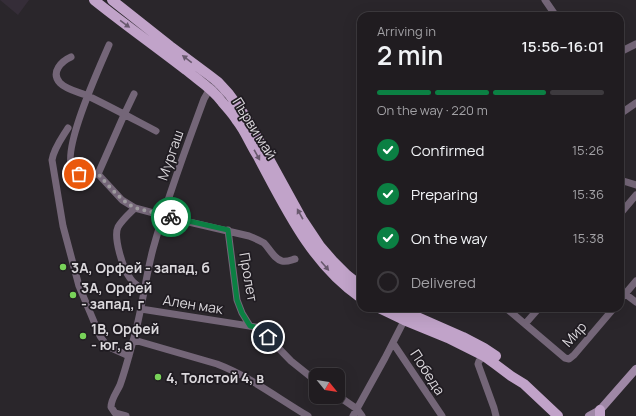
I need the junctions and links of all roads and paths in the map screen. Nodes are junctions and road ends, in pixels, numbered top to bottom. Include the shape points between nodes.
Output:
1 (94, 0) edge
2 (112, 0) edge
3 (545, 0) edge
4 (553, 12) edge
5 (636, 44) edge
6 (109, 45) dead end
7 (624, 50) edge
8 (71, 57) dead end
9 (218, 82) junction
10 (210, 90) junction
11 (134, 94) dead end
12 (88, 96) junction
13 (636, 103) edge
14 (624, 111) edge
15 (124, 114) junction
16 (68, 128) dead end
17 (156, 131) dead end
18 (98, 174) junction
19 (624, 181) edge
20 (636, 184) edge
21 (636, 195) edge
22 (135, 208) junction
23 (624, 209) edge
24 (163, 215) junction
25 (228, 230) junction
26 (295, 259) dead end
27 (636, 281) edge
28 (357, 283) edge
29 (144, 290) junction
30 (624, 291) edge
31 (624, 293) edge
32 (357, 295) edge
33 (636, 302) edge
34 (141, 309) junction
35 (391, 312) edge
36 (401, 312) edge
37 (510, 312) edge
38 (534, 312) edge
39 (611, 312) edge
40 (406, 317) junction
41 (524, 324) junction
42 (250, 326) junction
43 (134, 340) junction
44 (393, 343) junction
45 (129, 356) junction
46 (484, 356) junction
47 (636, 369) edge
48 (309, 375) edge
49 (524, 384) junction
50 (345, 401) edge
51 (357, 409) junction
52 (599, 414) edge
53 (126, 416) edge
54 (308, 416) edge
55 (353, 416) edge
56 (362, 416) edge
57 (442, 416) edge
58 (496, 416) edge
59 (558, 416) edge
60 (589, 416) edge

1 -> 10 main road, Първи май
9 -> 2 main road, Първи май
3 - 4 street
5 - 7 street
6 - 12 street
8 - 12 street via 64,60 57,71 59,82
9 - 10 street, Мургаш
28 -> 9 main road, Първи май via 320,246 302,219 246,117
10 - 24 street, Мургаш via 204,99
10 -> 32 main road, Първи май via 221,99 238,122 307,244 340,282
11 - 15 street
12 - 15 street
12 - 18 street via 75,132 71,163 74,171 79,174
13 - 14 street
15 - 17 street
15 - 18 street
16 - 45 street via 52,160 65,233 79,286 100,336 107,346
18 - 22 street, Пролет via 122,200
19 - 20 street
21 - 23 street
22 - 24 street, Пролет
22 - 29 street via 118,227 117,242 126,272 132,281
24 - 25 street, Пролет
24 - 29 street, Мургаш
25 - 26 street, Пролет via 257,239 279,260 285,262
25 - 42 street, Пролет via 237,300
27 - 30 street
29 - 34 street, Мургаш
31 - 33 street
34 - 42 street, Ален мак
34 - 43 street, Мургаш
35 - 40 main road
36 - 40 main road
37 - 41 street
38 - 41 street
39 - 41 street, Мир via 569,359
40 - 44 street
40 - 46 main road
40 - 49 main road via 463,337 484,348 516,371
42 - 48 street, Ален мак via 260,329
43 - 45 street, Мургаш
43 - 54 street via 230,369
44 - 51 street
44 - 57 street, Победа
45 - 53 street, Мургаш via 111,403 115,413
46 - 49 main road
46 - 58 street via 478,364
47 - 52 main road
49 - 59 main road
50 - 51 street
51 - 55 street
51 - 56 street
52 - 60 main road

